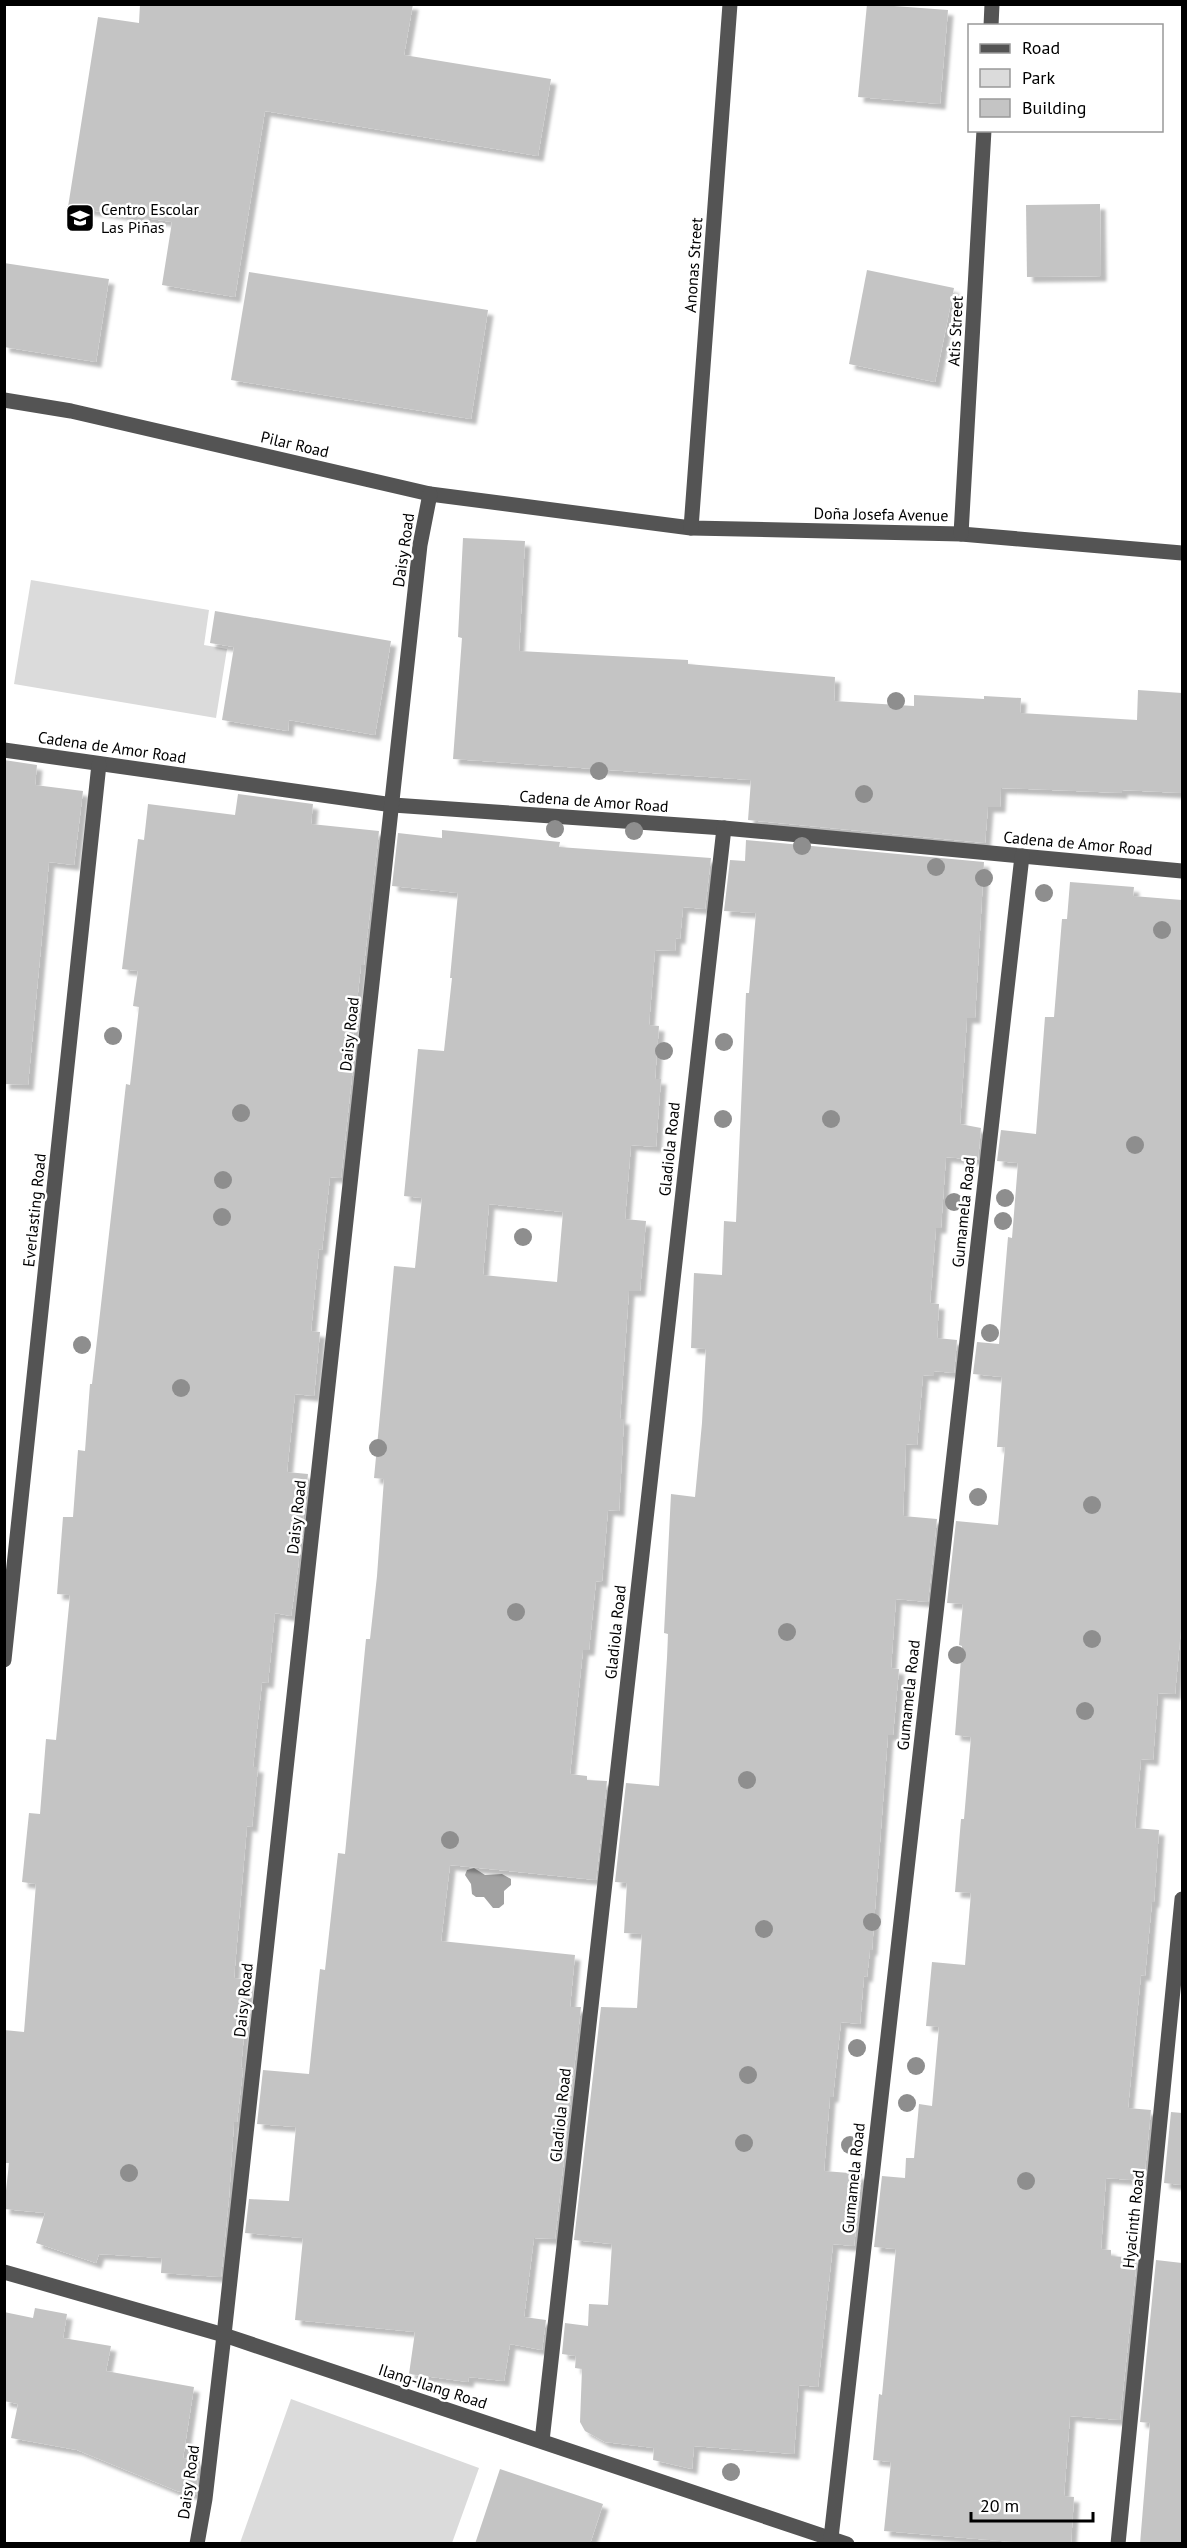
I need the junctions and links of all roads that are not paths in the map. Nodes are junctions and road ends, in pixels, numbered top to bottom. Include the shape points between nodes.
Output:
1 (730, 4) edge
2 (992, 4) edge
3 (991, 24) edge
4 (984, 132) edge
5 (4, 400) edge
6 (430, 494) junction
7 (579, 512) joint
8 (691, 528) junction
9 (961, 534) junction
10 (1182, 553) edge
11 (4, 750) edge
12 (99, 764) junction
13 (393, 805) junction
14 (724, 828) junction
15 (1022, 856) junction
16 (1182, 871) edge
17 (4, 1660) edge
18 (1182, 1899) edge
19 (4, 2272) edge
20 (224, 2335) junction
21 (542, 2441) junction
22 (831, 2538) junction
23 (197, 2544) edge
24 (847, 2544) edge
25 (1118, 2544) edge

1 - 8 street, Anonas Street
2 - 3 street
4 - 9 street, Atis Street
5 - 6 street, Pilar Road via 71,411
6 - 7 street, Pilar Road
6 - 13 street, Daisy Road via 420,545
7 - 8 street, Doña Josefa Avenue
8 - 9 street, Doña Josefa Avenue
9 - 10 street, Doña Josefa Avenue
11 - 12 street, Cadena de Amor Road
12 - 13 street, Cadena de Amor Road
12 - 17 street, Everlasting Road
13 - 14 street, Cadena de Amor Road
13 - 20 street, Daisy Road
14 - 15 street, Cadena de Amor Road
14 - 21 street, Gladiola Road
15 - 16 street, Cadena de Amor Road
15 - 22 street, Gumamela Road
18 - 25 street, Hyacinth Road
19 - 20 street, Ilang-Ilang Road
20 - 21 street, Ilang-Ilang Road
20 - 23 street, Daisy Road
21 - 22 street, Ilang-Ilang Road
22 - 24 street, Ilang-Ilang Road

